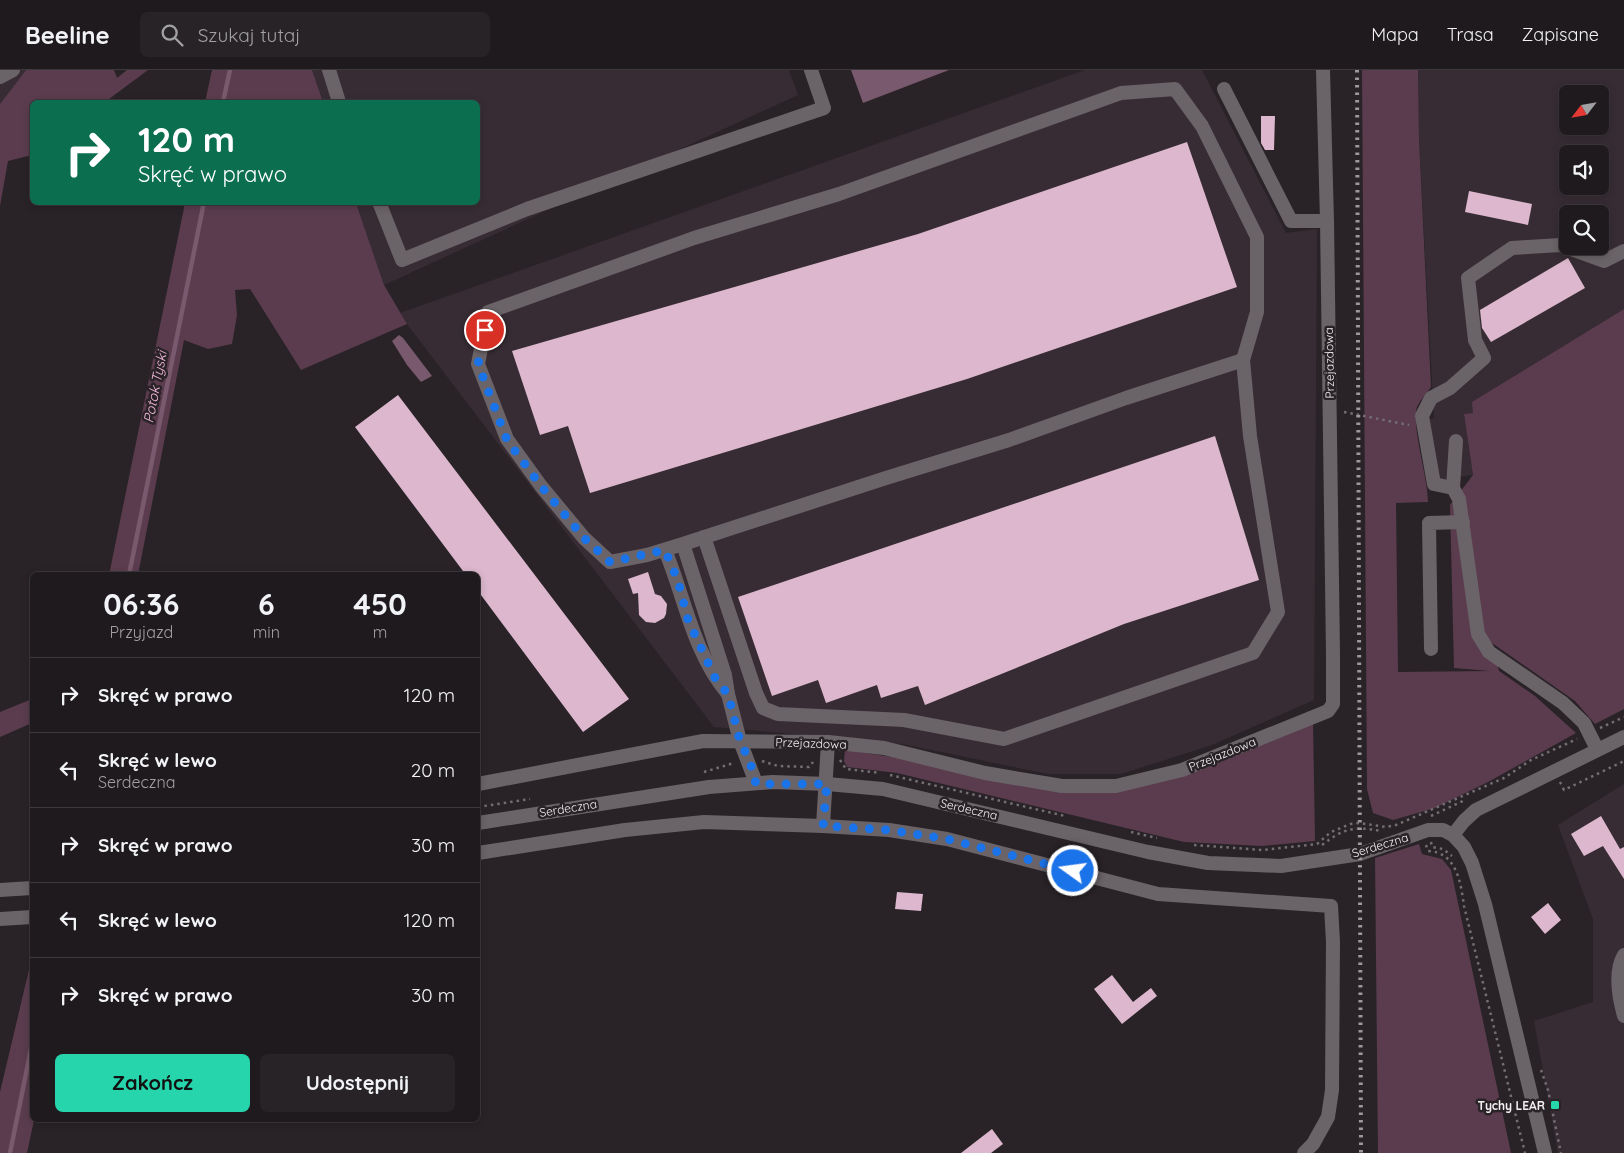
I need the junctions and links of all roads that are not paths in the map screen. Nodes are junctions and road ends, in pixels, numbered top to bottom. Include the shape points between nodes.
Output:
1 (14, 70) edge
2 (329, 70) edge
3 (811, 70) edge
4 (1324, 70) edge
5 (0, 77) edge
6 (1224, 89) dead end
7 (338, 100) edge
8 (380, 205) edge
9 (1327, 221) junction
10 (1624, 251) edge
11 (1243, 360) junction
12 (1456, 441) dead end
13 (1454, 488) junction
14 (1462, 522) junction
15 (704, 537) junction
16 (683, 544) junction
17 (665, 550) junction
18 (1431, 650) dead end
19 (728, 694) junction
20 (1624, 737) edge
21 (740, 741) junction
22 (828, 742) junction
23 (1597, 749) junction
24 (480, 784) edge
25 (756, 784) junction
26 (827, 784) junction
27 (480, 823) edge
28 (823, 826) junction
29 (1453, 835) junction
30 (480, 853) edge
31 (30, 888) edge
32 (0, 890) edge
33 (30, 917) edge
34 (0, 919) edge
35 (1624, 955) edge
36 (1624, 1016) edge
37 (1304, 1153) edge
38 (1545, 1153) edge

1 - 5 street
2 - 7 street
3 - 8 street via 824,108 527,209 402,260
4 - 9 street, Przejazdowa
6 - 9 street via 1291,221
9 - 22 street, Przejazdowa via 1333,704 1328,712 1182,770 1116,786 1062,786 985,773 884,748
10 - 13 street via 1604,261 1560,245 1512,248 1468,278 1475,340 1484,358 1430,401 1422,416 1434,484
11 - 15 street via 1009,440
11 - 15 street via 1250,436 1278,612 1253,653 1004,739 904,720 778,714 763,708
11 - 17 street via 1257,312 1257,237 1202,126 1174,89 1121,93 839,194 694,238 488,312 478,364 507,440 541,486 584,538 610,562
12 - 13 street
13 - 14 street
14 - 18 street via 1429,523
14 - 23 street via 1478,634 1489,652 1563,703 1584,723
15 - 16 street
16 - 17 street
16 - 19 street via 726,675
17 - 19 street via 678,581 688,620 716,680
19 - 21 street
20 - 23 street
21 - 22 street, Przejazdowa
21 - 24 street, Przejazdowa via 703,741
21 - 25 street
22 - 26 street
23 - 29 street via 1476,810
25 - 26 street, Serdeczna
25 - 27 street, Serdeczna via 660,794
26 - 28 street
26 - 29 street, Serdeczna via 883,789 1148,852 1208,863 1281,866 1360,854 1425,831 1443,830
28 - 30 street via 704,822 625,830
28 - 37 street via 889,830 947,839 1158,894 1330,906 1332,1090 1328,1117
29 - 38 street via 1472,863 1485,904
31 - 32 street
33 - 34 street
35 - 36 street via 1620,962 1619,997

